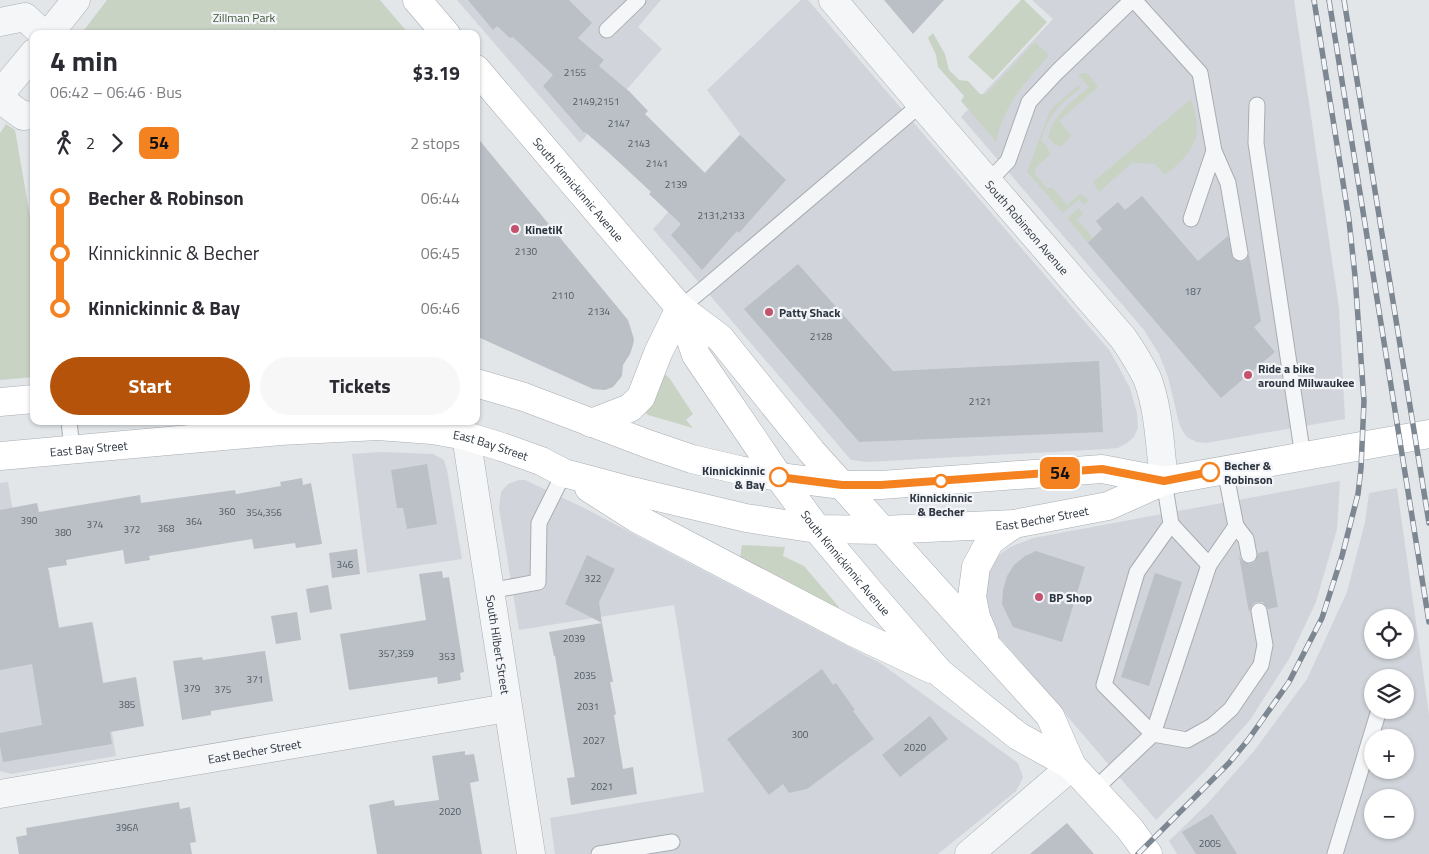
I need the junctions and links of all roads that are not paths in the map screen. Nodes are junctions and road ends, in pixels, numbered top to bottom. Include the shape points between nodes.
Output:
1 (76, 0) edge
2 (417, 0) edge
3 (638, 0) edge
4 (833, 0) edge
5 (1133, 0) edge
6 (52, 30) edge
7 (443, 30) edge
8 (607, 30) dead end
9 (30, 58) edge
10 (480, 74) edge
11 (0, 94) edge
12 (0, 99) edge
13 (921, 104) junction
14 (1257, 106) dead end
15 (30, 115) edge
16 (1214, 151) junction
17 (988, 182) junction
18 (1191, 219) dead end
19 (1240, 253) dead end
20 (680, 308) junction
21 (480, 384) edge
22 (30, 399) edge
23 (0, 402) edge
24 (591, 423) junction
25 (69, 425) edge
26 (465, 429) edge
27 (1429, 434) edge
28 (72, 450) junction
29 (0, 456) edge
30 (1303, 457) junction
31 (1225, 470) junction
32 (564, 472) junction
33 (779, 477) junction
34 (1164, 481) junction
35 (842, 485) junction
36 (1014, 524) junction
37 (1171, 524) junction
38 (1236, 526) junction
39 (817, 529) junction
40 (883, 530) junction
41 (1249, 555) dead end
42 (1209, 565) junction
43 (490, 591) junction
44 (1259, 611) dead end
45 (988, 647) junction
46 (940, 673) junction
47 (507, 708) junction
48 (1375, 719) edge
49 (1154, 734) junction
50 (1072, 766) junction
51 (1094, 790) junction
52 (0, 794) edge
53 (672, 842) dead end
54 (531, 854) edge
55 (599, 854) edge
56 (969, 854) edge
57 (1148, 854) edge
58 (1335, 854) edge

1 - 6 street
2 - 7 main road
3 - 8 lane
4 - 13 street, South Robinson Avenue
5 - 16 lane via 1200,73
5 - 17 lane via 1029,102 1008,161
9 - 11 street
10 - 20 main road, South Kinnickinnic Avenue
12 - 15 street via 23,116
13 - 17 street, South Robinson Avenue
13 - 20 lane
14 - 30 lane via 1256,143
16 - 18 lane
16 - 19 lane via 1228,183
17 - 34 street, South Robinson Avenue via 1117,331 1138,360 1154,403
20 - 24 main road via 641,397 630,408
20 - 33 main road, South Kinnickinnic Avenue via 696,355
20 - 35 main road, South Kinnickinnic Avenue via 720,338
21 - 24 main road
22 - 23 main road
24 - 33 main road via 692,459
25 - 28 lane
26 - 28 main road, East Bay Street via 378,426 280,431
26 - 32 main road, East Bay Street
26 - 43 street, South Hilbert Street
27 - 30 main road, East Becher Street
28 - 29 main road, East Bay Street
30 - 31 main road, East Becher Street
31 - 34 main road, East Becher Street
31 - 38 lane
32 - 39 main road, East Bay Street via 728,514
32 - 43 lane via 539,523 538,582
32 - 46 main road via 636,518 855,633
33 - 35 main road
33 - 39 main road, South Kinnickinnic Avenue
34 - 35 main road, East Becher Street via 1102,469 899,484
34 - 36 main road, East Becher Street via 1108,506
34 - 37 lane
35 - 40 main road, South Kinnickinnic Avenue
36 - 40 main road, East Becher Street
36 - 45 main road via 990,541 976,567 973,581 976,617
37 - 42 lane
37 - 49 lane via 1137,572 1104,685
38 - 41 lane via 1246,540
38 - 42 lane
39 - 40 main road, East Bay Street
39 - 46 main road, South Kinnickinnic Avenue
40 - 45 main road, South Kinnickinnic Avenue
42 - 49 lane
43 - 47 street, South Hilbert Street
44 - 49 lane via 1266,644 1261,665 1231,709 1212,726 1187,740
45 - 50 main road, South Kinnickinnic Avenue via 1050,716
46 - 50 main road, South Kinnickinnic Avenue via 1018,736
47 - 52 street, East Becher Street
47 - 54 street, South Hilbert Street
48 - 58 lane
49 - 51 lane
50 - 51 main road, South Kinnickinnic Avenue
50 - 56 street
51 - 57 main road, South Kinnickinnic Avenue
53 - 55 lane

